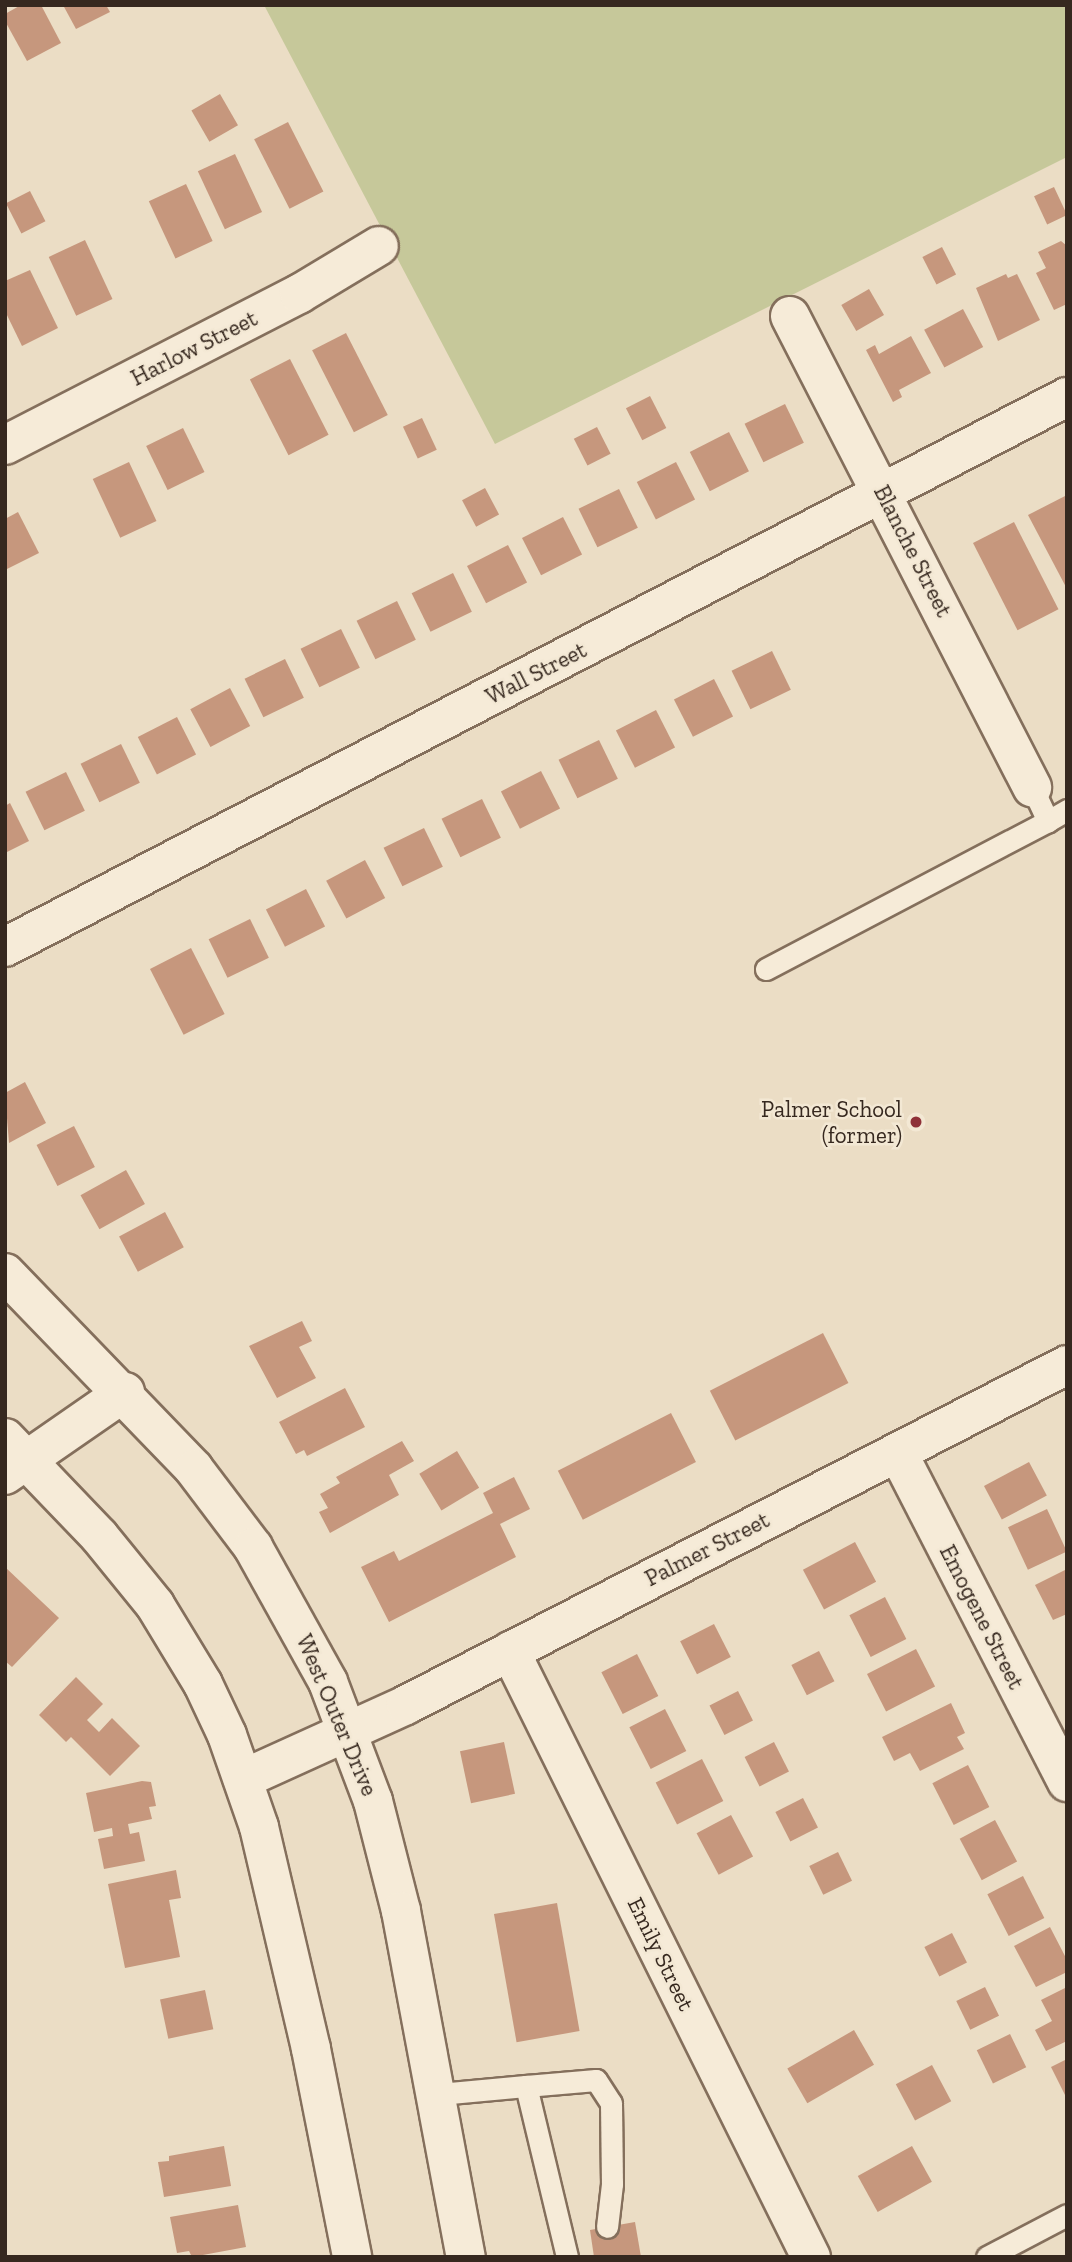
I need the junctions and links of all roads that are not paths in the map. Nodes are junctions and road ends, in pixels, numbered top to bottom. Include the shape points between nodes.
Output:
1 (379, 246) dead end
2 (790, 316) dead end
3 (1067, 397) edge
4 (5, 445) edge
5 (883, 493) junction
6 (1049, 806) edge
7 (5, 947) edge
8 (766, 969) dead end
9 (5, 1273) edge
10 (1067, 1366) edge
11 (125, 1392) junction
12 (898, 1453) junction
13 (13, 1458) edge
14 (510, 1651) junction
15 (348, 1732) junction
16 (243, 1779) junction
17 (1067, 1782) edge
18 (526, 2086) junction
19 (439, 2094) junction
20 (1067, 2215) edge
21 (607, 2227) dead end
22 (352, 2257) edge
23 (466, 2257) edge
24 (567, 2257) edge
25 (811, 2257) edge
26 (987, 2257) edge

1 - 4 street, Harlow Street via 299,294
2 - 5 street, Blanche Street
3 - 5 street, Wall Street
5 - 6 street, Blanche Street
5 - 7 street, Wall Street
6 - 8 lane
9 - 11 street, West Outer Drive
10 - 12 street, Palmer Street
11 - 13 street
11 - 15 street, West Outer Drive via 194,1469 253,1547 302,1630
12 - 14 street, Palmer Street
12 - 17 street, Emogene Street
13 - 16 street via 99,1536 155,1605 203,1684
14 - 15 street, Palmer Street
14 - 25 street, Emily Street
15 - 16 street, Palmer Street
15 - 19 street, West Outer Drive via 373,1801 401,1911
16 - 22 street via 259,1827 312,2049
18 - 19 lane
18 - 21 lane via 596,2080 611,2103 612,2184
18 - 24 lane
19 - 23 street, West Outer Drive
20 - 26 lane

